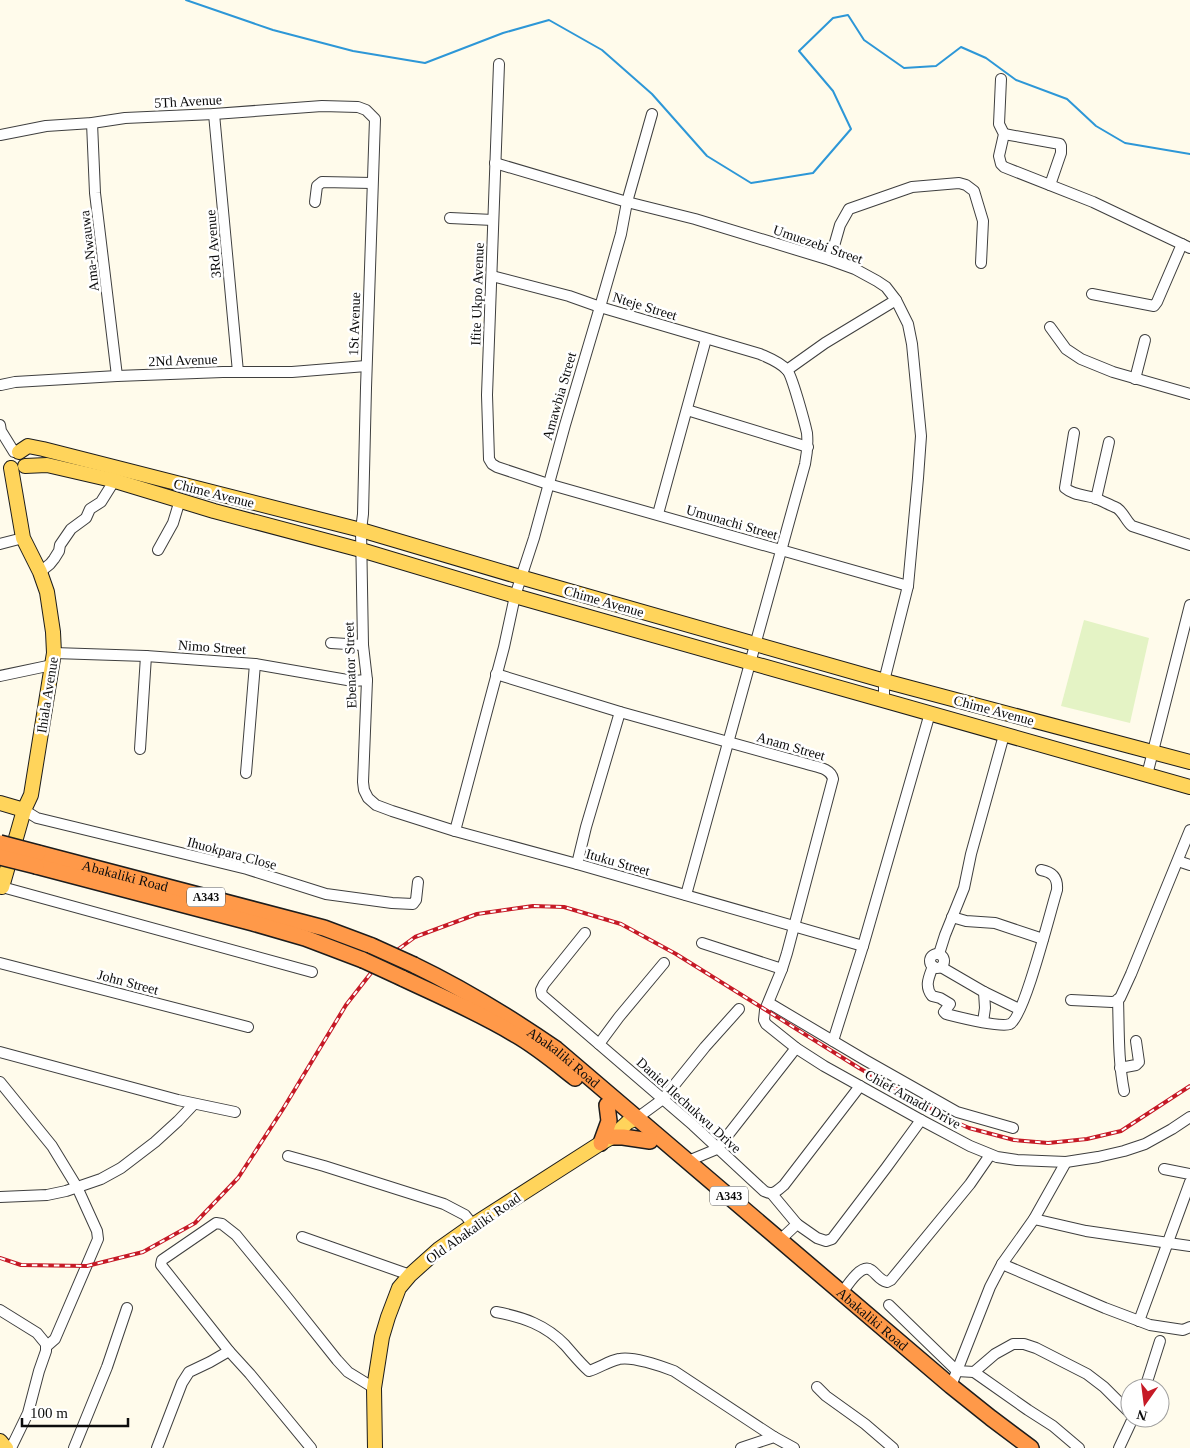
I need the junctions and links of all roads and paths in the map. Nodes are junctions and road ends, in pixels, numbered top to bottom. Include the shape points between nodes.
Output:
1 (499, 64) dead end
2 (1001, 79) dead end
3 (214, 114) junction
4 (652, 114) dead end
5 (375, 119) joint
6 (92, 123) junction
7 (1004, 134) junction
8 (0, 135) edge
9 (495, 163) junction
10 (372, 183) junction
11 (1050, 185) junction
12 (315, 202) dead end
13 (627, 202) junction
14 (450, 218) dead end
15 (493, 220) junction
16 (1186, 246) edge
17 (830, 260) junction
18 (981, 263) dead end
19 (492, 276) junction
20 (1092, 294) dead end
21 (896, 300) junction
22 (600, 307) junction
23 (1050, 327) dead end
24 (706, 339) junction
25 (1145, 340) dead end
26 (366, 366) junction
27 (787, 370) junction
28 (238, 372) junction
29 (117, 376) junction
30 (1135, 379) junction
31 (0, 386) edge
32 (1190, 394) edge
33 (687, 410) junction
34 (0, 429) edge
35 (1074, 433) dead end
36 (1109, 442) dead end
37 (808, 447) junction
38 (16, 452) junction
39 (20, 468) junction
40 (112, 480) junction
41 (548, 484) junction
42 (1096, 499) junction
43 (180, 500) junction
44 (658, 514) junction
45 (360, 530) junction
46 (23, 538) junction
47 (0, 544) edge
48 (1190, 545) edge
49 (158, 550) dead end
50 (361, 550) junction
51 (782, 551) junction
52 (40, 572) junction
53 (520, 578) junction
54 (908, 586) junction
55 (515, 596) junction
56 (1190, 606) edge
57 (331, 643) dead end
58 (755, 644) junction
59 (363, 645) junction
60 (146, 656) junction
61 (53, 659) junction
62 (750, 663) junction
63 (255, 664) junction
64 (496, 674) junction
65 (0, 676) edge
66 (367, 680) junction
67 (884, 681) junction
68 (884, 700) junction
69 (620, 712) junction
70 (930, 713) junction
71 (1004, 735) junction
72 (728, 742) junction
73 (140, 749) dead end
74 (1153, 752) junction
75 (1190, 762) edge
76 (246, 774) dead end
77 (1147, 775) junction
78 (1190, 787) edge
79 (368, 798) joint
80 (0, 803) edge
81 (24, 810) junction
82 (1190, 830) edge
83 (455, 832) junction
84 (0, 843) edge
85 (0, 857) edge
86 (37, 860) junction
87 (1178, 861) junction
88 (577, 864) junction
89 (1190, 865) edge
90 (1041, 870) dead end
91 (418, 882) dead end
92 (1, 887) edge
93 (686, 895) junction
94 (952, 917) junction
95 (793, 927) junction
96 (585, 933) dead end
97 (1043, 938) junction
98 (702, 943) dead end
99 (863, 946) junction
100 (0, 963) edge
101 (664, 963) dead end
102 (937, 966) junction
103 (782, 969) junction
104 (312, 972) dead end
105 (984, 992) junction
106 (1118, 999) junction
107 (1071, 1000) dead end
108 (769, 1002) junction
109 (739, 1009) dead end
110 (1020, 1009) junction
111 (764, 1020) joint
112 (983, 1022) junction
113 (248, 1027) dead end
114 (833, 1041) junction
115 (1136, 1041) dead end
116 (599, 1044) junction
117 (796, 1048) junction
118 (0, 1052) edge
119 (1120, 1068) junction
120 (0, 1082) edge
121 (860, 1086) junction
122 (1124, 1091) dead end
123 (663, 1100) junction
124 (194, 1104) junction
125 (607, 1105) junction
126 (235, 1112) dead end
127 (1190, 1117) edge
128 (633, 1120) junction
129 (921, 1120) junction
130 (1013, 1128) dead end
131 (606, 1140) junction
132 (650, 1141) junction
133 (717, 1149) junction
134 (990, 1154) junction
135 (288, 1156) dead end
136 (688, 1161) junction
137 (1066, 1162) junction
138 (1164, 1169) dead end
139 (1190, 1174) edge
140 (1190, 1182) edge
141 (77, 1187) junction
142 (772, 1194) junction
143 (0, 1197) edge
144 (1034, 1219) junction
145 (797, 1224) junction
146 (473, 1225) junction
147 (302, 1237) dead end
148 (780, 1240) junction
149 (1167, 1243) junction
150 (1190, 1246) edge
151 (1002, 1264) junction
152 (410, 1275) junction
153 (842, 1293) junction
154 (889, 1305) dead end
155 (127, 1308) dead end
156 (0, 1310) edge
157 (496, 1312) dead end
158 (1138, 1321) junction
159 (1190, 1327) edge
160 (1160, 1341) dead end
161 (47, 1346) junction
162 (229, 1351) junction
163 (957, 1371) junction
164 (974, 1372) junction
165 (1148, 1378) edge
166 (951, 1386) junction
167 (817, 1387) dead end
168 (374, 1388) junction
169 (1120, 1403) edge
170 (1128, 1428) edge
171 (774, 1437) junction
172 (0, 1441) edge
173 (6, 1448) edge
174 (11, 1448) edge
175 (74, 1448) edge
176 (157, 1448) edge
177 (311, 1448) edge
178 (375, 1448) edge
179 (741, 1448) edge
180 (794, 1448) edge
181 (893, 1448) edge
182 (1015, 1448) edge
183 (1030, 1448) edge
184 (1079, 1448) edge
185 (1119, 1448) edge

1 - 9 street, Ifite Ukpo Avenue
2 - 7 street via 999,124
3 - 5 street, 5Th Avenue via 322,106 358,107
3 - 6 street, 5Th Avenue via 125,118
3 - 28 street, 3Rd Avenue
4 - 13 street, Amawbia Street
5 - 10 street, 1St Avenue
6 - 8 street, 5Th Avenue via 46,126
6 - 29 street, Ama-Nwauwa via 95,193
7 - 11 street via 1001,164
7 - 11 street via 1060,144 1061,153
9 - 13 street, Umuezebi Street
9 - 15 street, Ifite Ukpo Avenue
10 - 12 street via 322,182 317,186
10 - 26 street, 1St Avenue
11 - 16 street
13 - 17 street, Umuezebi Street
13 - 22 street, Amawbia Street
14 - 15 street
15 - 19 street, Ifite Ukpo Avenue
16 - 20 street via 1154,306
17 - 18 street via 840,225 849,209 912,187 959,183 974,191 977,198 984,229
17 - 21 street, Umuezebi Street via 877,281
19 - 22 street, Nteje Street
19 - 41 street, Ifite Ukpo Avenue via 487,394 489,459 497,468
21 - 27 street
21 - 54 street, Umuezebi Street via 908,324 912,344 921,436
22 - 24 street, Nteje Street
22 - 41 street, Amawbia Street
23 - 30 street via 1068,352
24 - 27 street, Nteje Street via 760,354
24 - 33 street
25 - 30 street
26 - 28 street, 2Nd Avenue via 292,372
26 - 45 street, 1St Avenue
27 - 37 street
28 - 29 street, 2Nd Avenue
29 - 31 street, 2Nd Avenue
30 - 32 street
33 - 37 street
33 - 44 street
34 - 38 street
35 - 42 street via 1065,488
36 - 42 street
37 - 51 street
38 - 39 main road, Ihiala Avenue via 26,460
38 - 45 main road, Chime Avenue via 28,446 43,449
39 - 40 main road, Chime Avenue via 47,465
39 - 46 main road, Ihiala Avenue via 15,498
40 - 43 main road, Chime Avenue
40 - 52 street via 100,502 90,509 86,518 71,528 54,559
41 - 44 street, Umunachi Street
41 - 53 street, Amawbia Street
42 - 48 street via 1123,513 1132,526
43 - 49 street via 173,523
43 - 50 main road, Chime Avenue
44 - 51 street, Umunachi Street
45 - 50 street, Ebenator Street
45 - 53 main road, Chime Avenue
46 - 47 street
46 - 52 main road, Ihiala Avenue
50 - 55 main road, Chime Avenue
50 - 59 street, Ebenator Street
51 - 54 street, Umunachi Street
51 - 58 street
52 - 61 main road, Ihiala Avenue via 51,614
53 - 55 street, Amawbia Street
53 - 58 main road, Chime Avenue
54 - 67 street, Umuezebi Street
55 - 62 main road, Chime Avenue
55 - 64 street, Amawbia Street
56 - 74 street
57 - 59 street
58 - 62 street
58 - 67 main road, Chime Avenue
59 - 66 street, Ebenator Street
60 - 61 street, Nimo Street
60 - 63 street, Nimo Street
60 - 73 street
61 - 65 street, Nimo Street
61 - 81 main road, Ihiala Avenue via 31,795
62 - 68 main road, Chime Avenue
62 - 72 street
63 - 66 street, Nimo Street via 353,681
63 - 76 street
64 - 69 street, Anam Street
64 - 83 street, Amawbia Street
66 - 79 street, Ebenator Street via 363,782
67 - 68 street, Umuezebi Street
67 - 74 main road, Chime Avenue
68 - 70 main road, Chime Avenue
69 - 72 street, Anam Street
69 - 88 street
70 - 71 main road, Chime Avenue
70 - 99 street
71 - 77 main road, Chime Avenue
71 - 94 street via 960,900
72 - 93 street
72 - 95 street, Anam Street via 828,770 832,775
74 - 75 main road, Chime Avenue
74 - 77 street
77 - 78 main road, Chime Avenue
79 - 83 street, Ituku Street via 376,805
80 - 81 main road
81 - 91 street, Ihuokpara Close via 37,818 247,869 326,894 413,904
81 - 92 main road, Ihiala Avenue
82 - 87 street
83 - 88 street, Ituku Street
84 - 86 highway, Abakaliki Road / A343, bridge
85 - 86 highway, Abakaliki Road / A343, bridge
86 - 125 highway, Abakaliki Road / A343, bridge via 305,938 363,960 518,1036
86 - 128 highway, Abakaliki Road / A343, bridge via 289,918 372,946 502,1013 569,1060
87 - 89 street
87 - 106 street
88 - 93 street, Ituku Street
90 - 97 street via 1053,875 1057,884
92 - 104 street
93 - 95 street, Ituku Street
94 - 97 street via 996,923
94 - 102 street via 939,954 930,959
95 - 99 street, Ituku Street
95 - 103 street, Anam Street
96 - 116 street, Daniel Ilechukwu Drive via 544,984 541,993
97 - 110 street
98 - 103 street
99 - 114 street
100 - 113 street, John Street
101 - 116 street
102 - 105 street
102 - 112 street via 928,981 928,988 932,996 950,1004 944,1012
103 - 108 street, Anam Street
105 - 110 street
105 - 112 street
106 - 107 street via 1112,1002
106 - 119 street
108 - 111 street, Anam Street
108 - 114 street
109 - 123 street
110 - 112 street via 1010,1024
111 - 117 street, Chief Amadi Drive
114 - 130 street via 957,1112
115 - 119 street via 1139,1062
116 - 123 street, Daniel Ilechukwu Drive
117 - 121 street, Chief Amadi Drive
117 - 133 street
118 - 124 street
119 - 122 street
120 - 141 street via 52,1146
121 - 129 street, Chief Amadi Drive
121 - 142 street via 784,1185
123 - 128 street
123 - 133 street, Daniel Ilechukwu Drive
124 - 126 street
124 - 141 street via 155,1142 121,1168
125 - 128 highway, Abakaliki Road / A343
125 - 131 highway
127 - 137 street, Chief Amadi Drive via 1145,1144
128 - 131 main road, Old Abakaliki Road
128 - 132 highway, Abakaliki Road / A343
128 - 136 highway, Abakaliki Road / A343
129 - 134 street, Chief Amadi Drive
129 - 145 street, Daniel Ilechukwu Drive via 832,1239 826,1242
131 - 132 highway via 623,1137
131 - 146 main road, Old Abakaliki Road
132 - 182 highway, Abakaliki Road / A343 via 946,1394
133 - 136 street
133 - 142 street, Daniel Ilechukwu Drive via 764,1191
134 - 137 street, Chief Amadi Drive via 1016,1160
134 - 153 street via 970,1184 892,1280 882,1281 866,1268
135 - 146 street via 444,1204 465,1215
136 - 148 highway, Abakaliki Road / A343
137 - 144 street
138 - 139 street
140 - 149 street
141 - 143 street via 47,1195
141 - 161 street via 98,1239 55,1339
142 - 145 street, Daniel Ilechukwu Drive
144 - 149 street via 1086,1231
144 - 151 street
145 - 148 street
146 - 152 main road, Old Abakaliki Road
147 - 152 street
148 - 153 highway, Abakaliki Road / A343
149 - 150 street
149 - 158 street
151 - 158 street
151 - 163 street via 981,1307
152 - 168 main road, Old Abakaliki Road via 399,1288 388,1317
153 - 166 highway, Abakaliki Road / A343
154 - 163 street
155 - 175 street
156 - 161 street via 37,1333
157 - 171 street via 529,1320 546,1329 589,1371 628,1358 674,1371
158 - 159 street via 1150,1326 1183,1330
160 - 165 street
161 - 174 street via 28,1412
162 - 168 street via 161,1265 162,1260 216,1223 236,1235 348,1372
162 - 176 street via 189,1372
162 - 177 street
163 - 164 street
163 - 166 street
164 - 169 street via 1012,1344 1024,1344 1087,1374
164 - 184 street via 1053,1426
166 - 183 highway, Abakaliki Road / A343
167 - 181 street
168 - 178 main road, Old Abakaliki Road
170 - 185 street
171 - 179 street
171 - 180 street
172 - 173 main road

